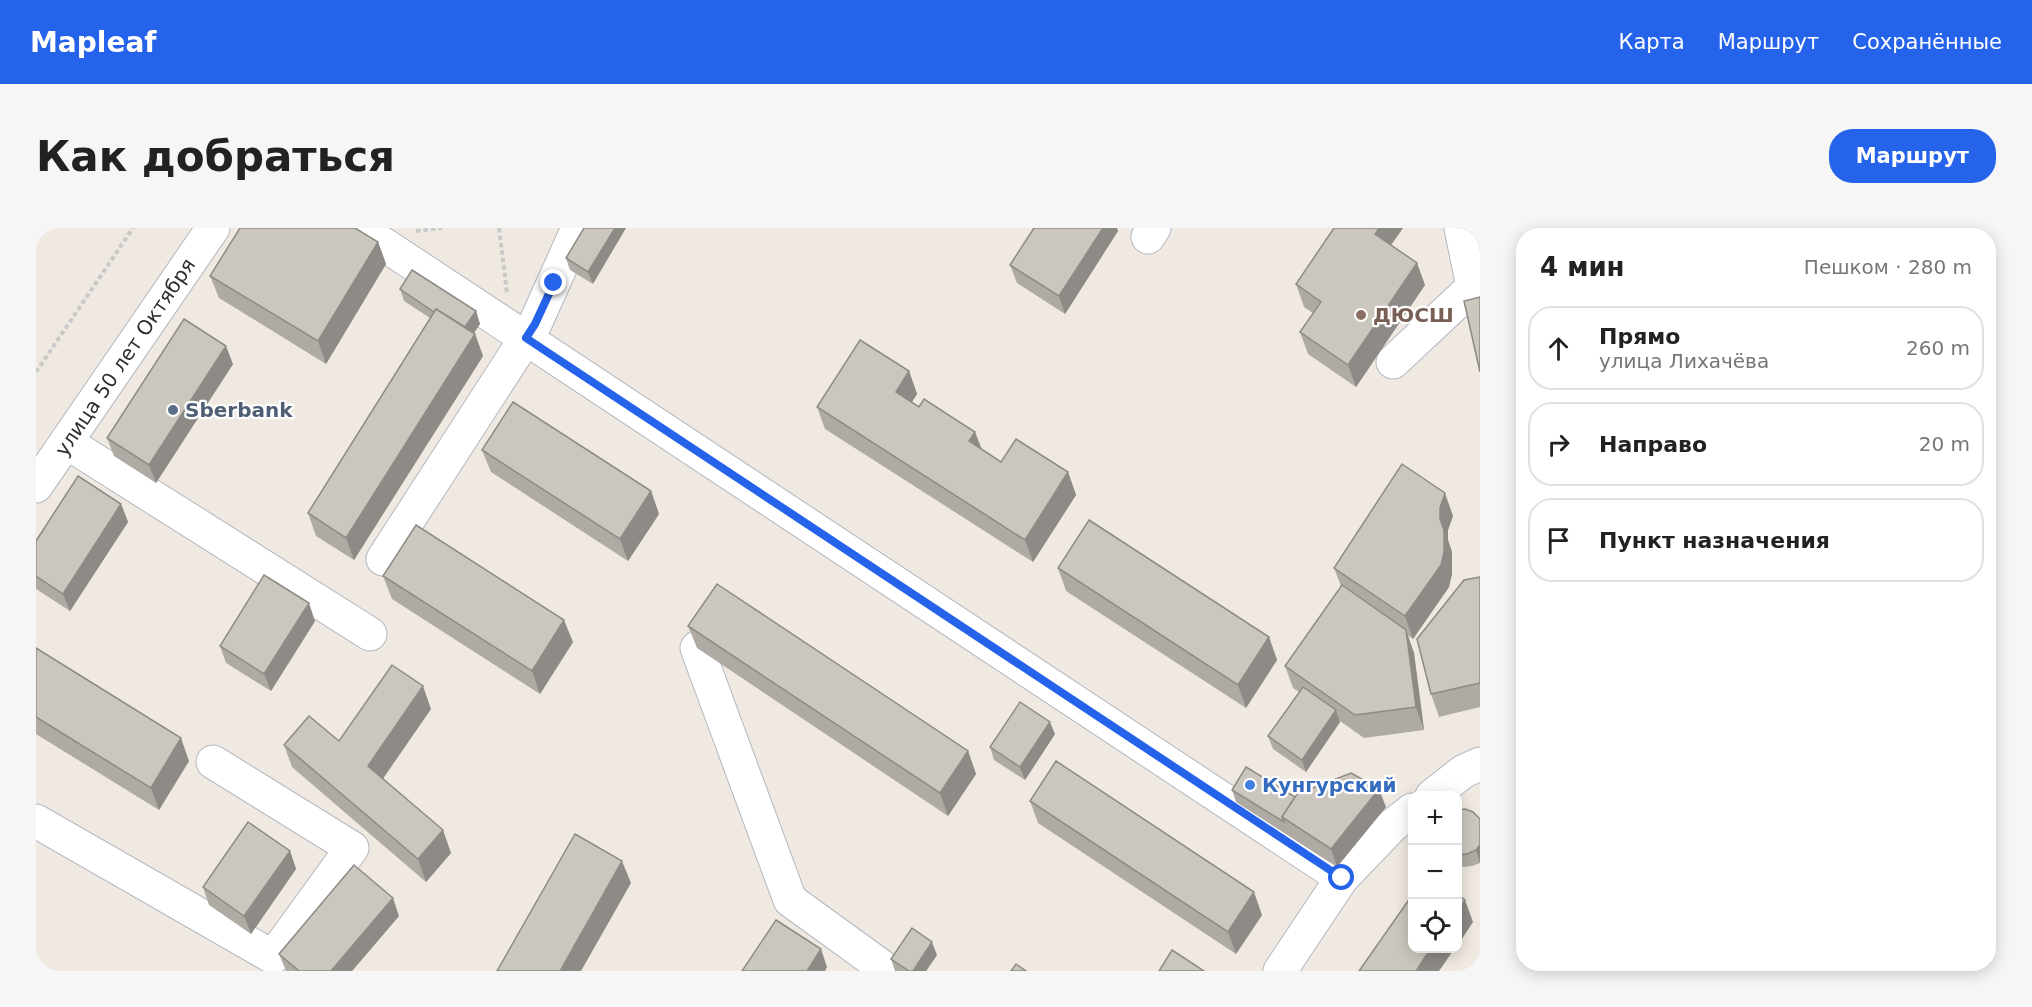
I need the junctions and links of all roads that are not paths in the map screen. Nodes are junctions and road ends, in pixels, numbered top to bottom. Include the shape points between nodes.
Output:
1 (213, 228) edge
2 (358, 228) edge
3 (578, 228) edge
4 (1455, 234) edge
5 (1477, 287) edge
6 (519, 333) junction
7 (1393, 362) dead end
8 (66, 442) junction
9 (36, 486) edge
10 (383, 559) dead end
11 (370, 634) dead end
12 (696, 648) edge
13 (213, 762) dead end
14 (1480, 764) edge
15 (1437, 791) edge
16 (1408, 814) edge
17 (36, 821) edge
18 (1342, 878) junction
19 (888, 971) edge
20 (1280, 971) edge

1 - 8 street, улица 50 лет Октября
2 - 6 street
3 - 6 street via 535,324
4 - 5 street
5 - 7 street
6 - 10 street
6 - 18 street
8 - 9 street, улица 50 лет Октября
8 - 11 street
12 - 19 street via 790,900
13 - 17 street via 352,848 273,957
14 - 15 street
16 - 18 street
18 - 20 street

